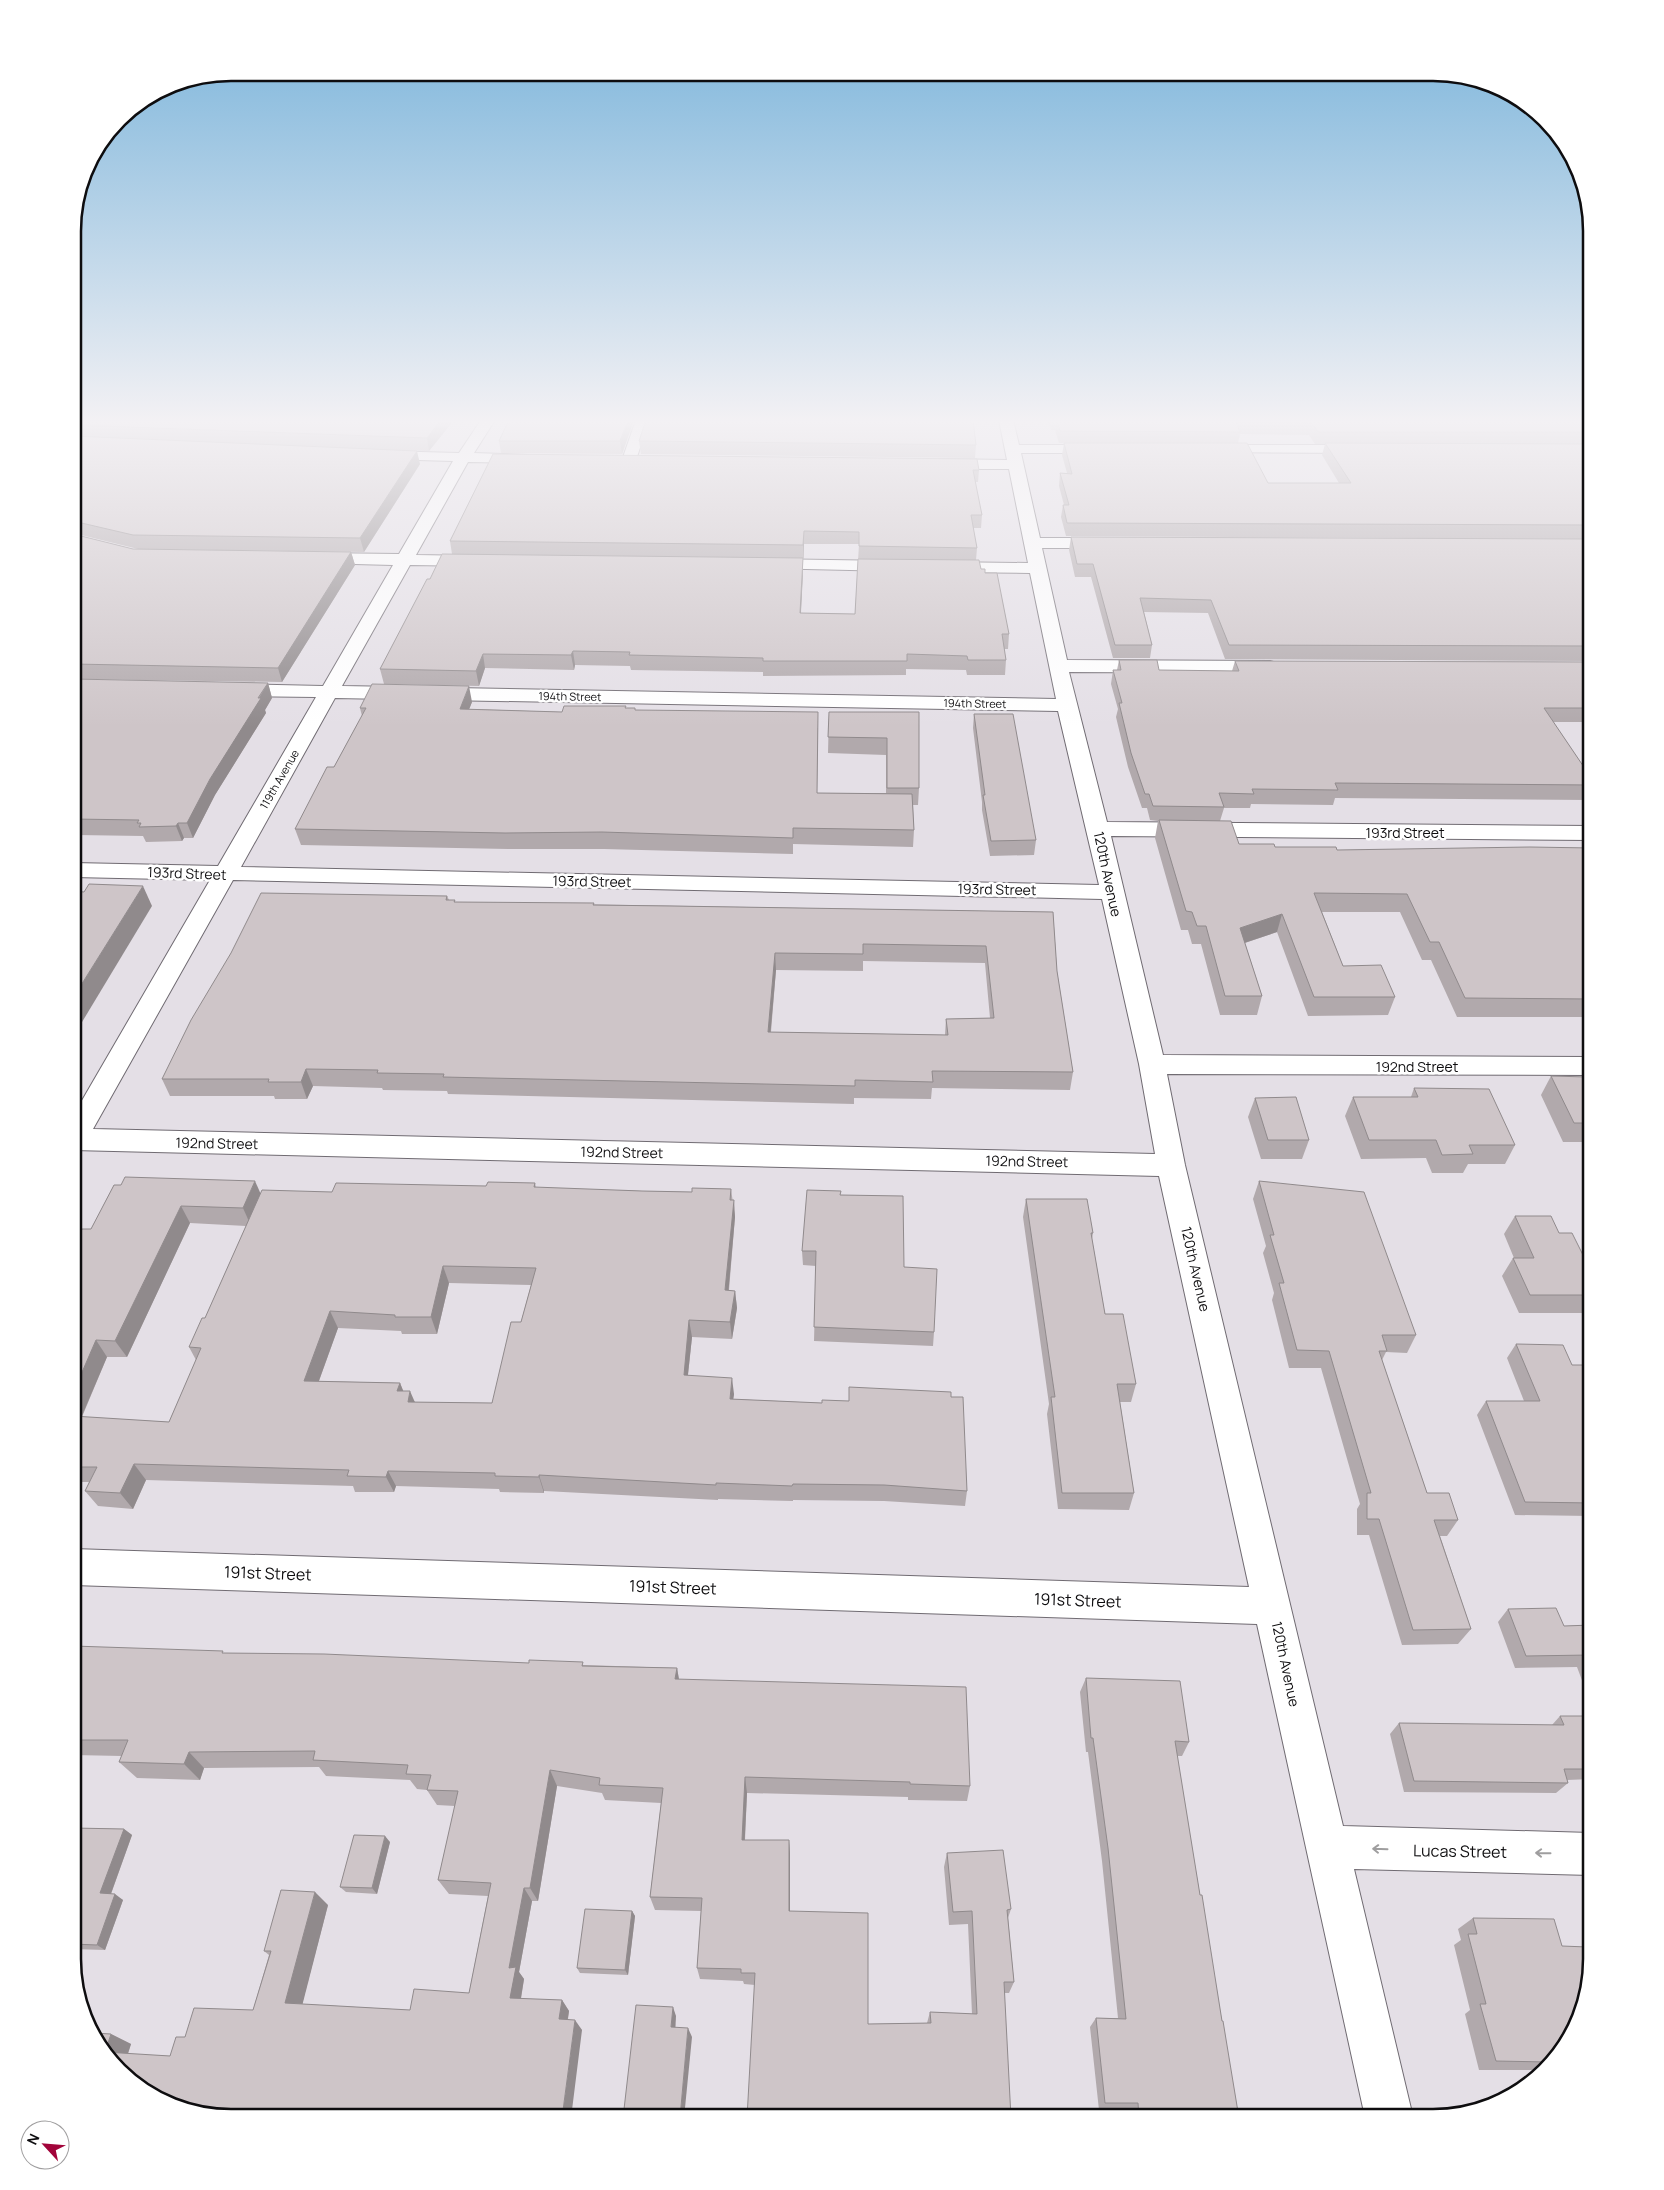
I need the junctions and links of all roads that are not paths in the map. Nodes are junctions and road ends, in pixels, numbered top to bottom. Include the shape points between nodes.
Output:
1 (426, 522) edge
2 (1027, 522) edge
3 (1119, 543) edge
4 (1034, 555) junction
5 (297, 558) edge
6 (404, 560) junction
7 (493, 561) edge
8 (749, 564) edge
9 (907, 566) edge
10 (927, 567) edge
11 (1059, 666) junction
12 (1285, 667) edge
13 (211, 689) edge
14 (329, 692) junction
15 (1067, 705) junction
16 (1098, 830) junction
17 (1583, 833) edge
18 (82, 870) edge
19 (225, 874) junction
20 (1111, 892) junction
21 (1152, 1064) junction
22 (1583, 1066) edge
23 (81, 1125) edge
24 (81, 1140) edge
25 (1172, 1165) junction
26 (81, 1567) edge
27 (1273, 1606) junction
28 (1328, 1847) junction
29 (1583, 1854) edge
30 (1387, 2109) edge

1 - 6 street, 119th Avenue
2 - 4 street, 120th Avenue
3 - 4 street
4 - 10 street
4 - 11 street, 120th Avenue
5 - 6 street
6 - 7 street
6 - 14 street, 119th Avenue
8 - 9 street
11 - 12 street
11 - 15 street, 120th Avenue
13 - 14 street, 194th Street
14 - 15 street, 194th Street
14 - 19 street, 119th Avenue
15 - 16 street, 120th Avenue
16 - 17 street, 193rd Street
16 - 20 street, 120th Avenue
18 - 19 street, 193rd Street
19 - 20 street, 193rd Street
19 - 23 street, 119th Avenue
20 - 21 street, 120th Avenue
21 - 22 street, 192nd Street
21 - 25 street, 120th Avenue
24 - 25 street, 192nd Street
25 - 27 street, 120th Avenue
26 - 27 street, 191st Street
27 - 28 street, 120th Avenue
29 -> 28 street, Lucas Street
28 - 30 street, 120th Avenue

